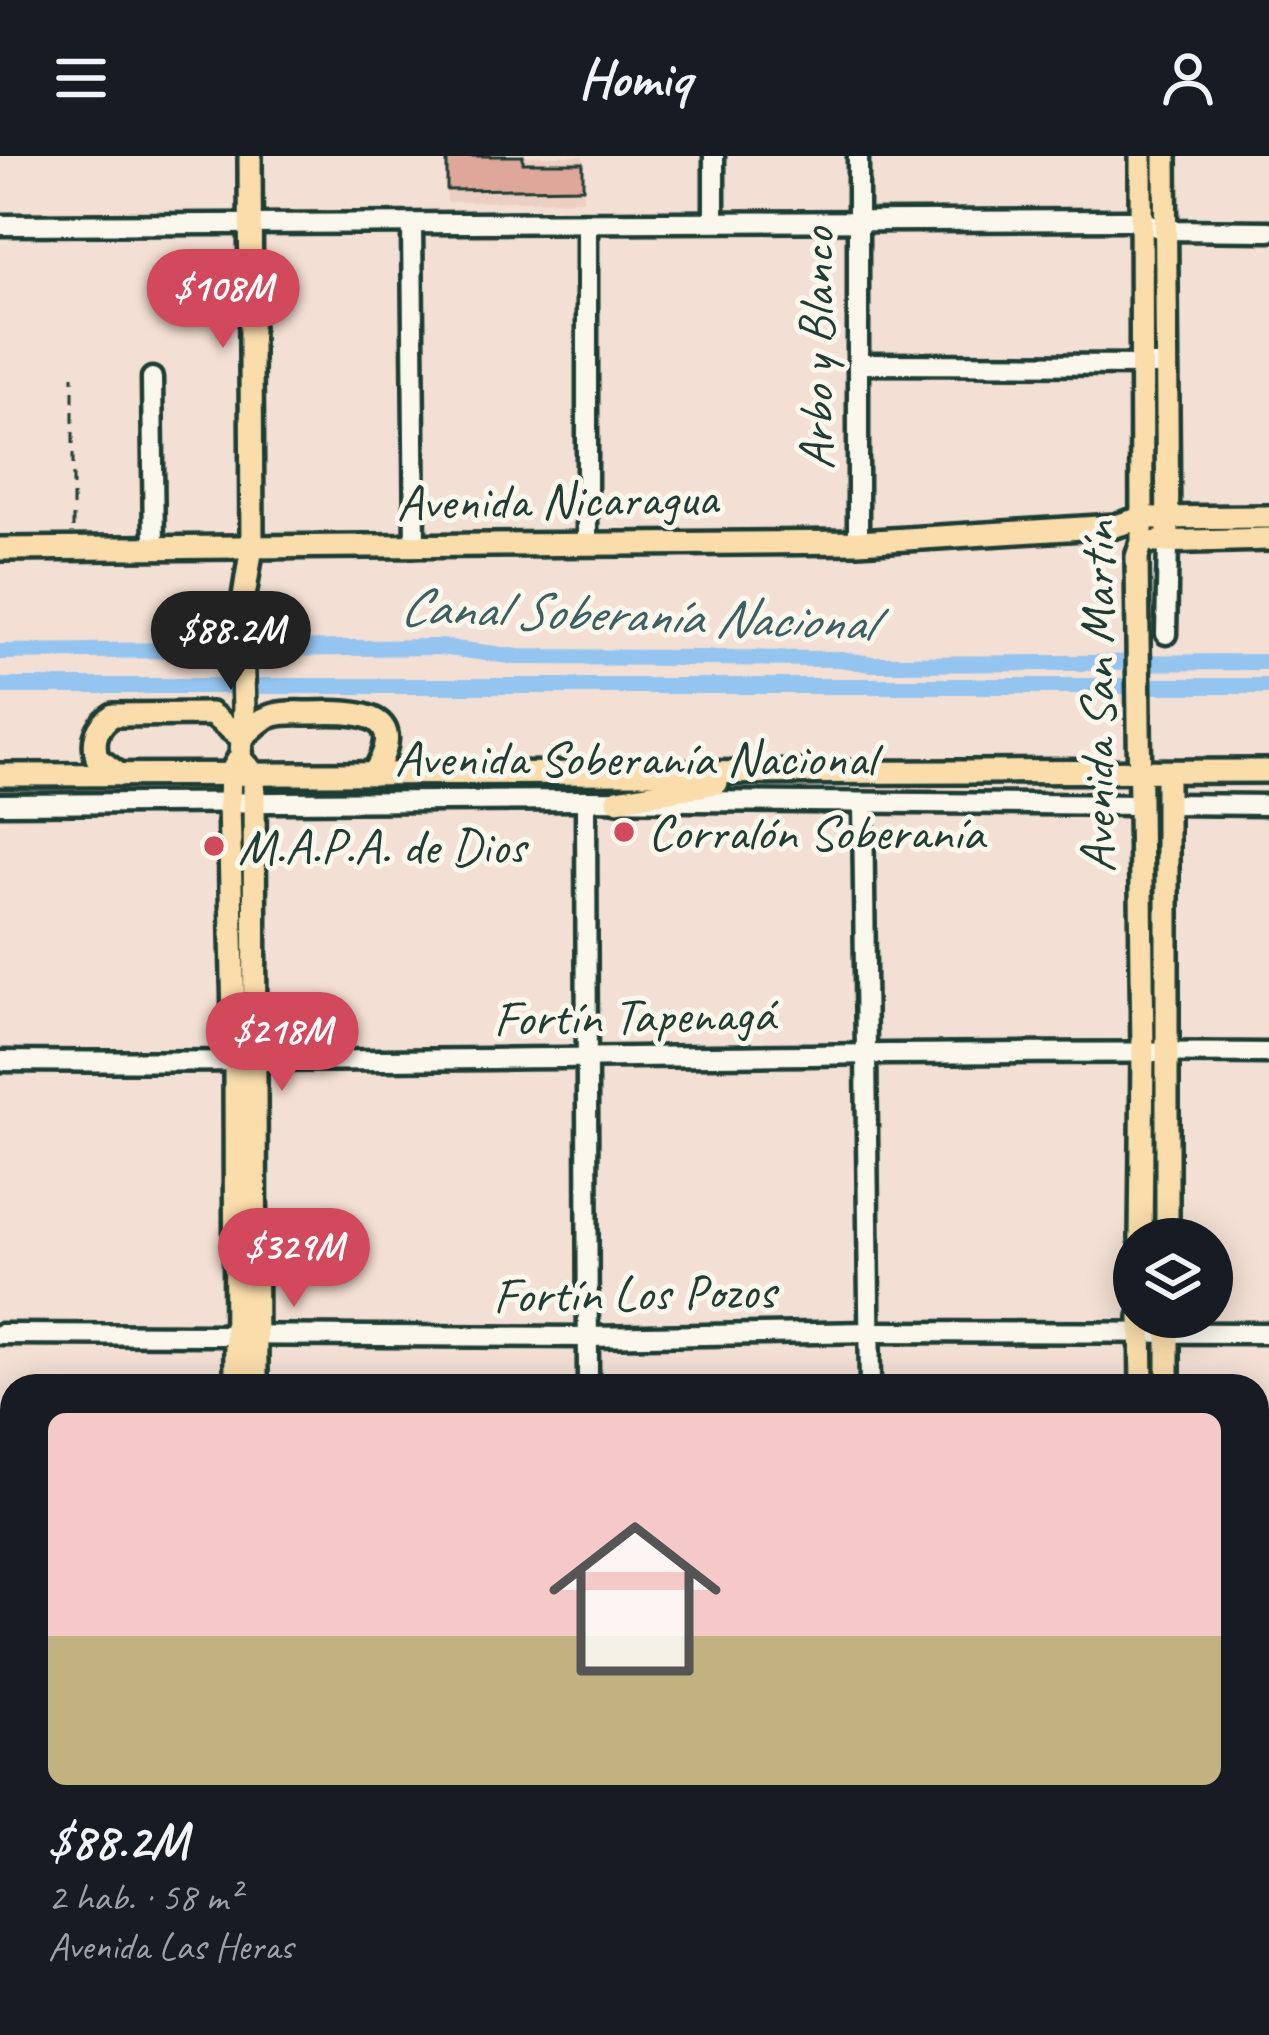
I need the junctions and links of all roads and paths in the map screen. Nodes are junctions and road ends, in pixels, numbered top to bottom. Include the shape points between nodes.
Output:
1 (250, 156) edge
2 (713, 156) edge
3 (858, 156) edge
4 (1141, 156) edge
5 (1165, 156) edge
6 (714, 220) junction
7 (1142, 220) junction
8 (858, 221) junction
9 (587, 224) junction
10 (0, 225) edge
11 (251, 225) junction
12 (412, 225) junction
13 (1163, 230) junction
14 (1269, 231) edge
15 (1142, 363) junction
16 (858, 364) junction
17 (1167, 364) junction
18 (73, 376) dead end
19 (152, 378) dead end
20 (1269, 517) edge
21 (1142, 518) junction
22 (1168, 518) junction
23 (1115, 526) junction
24 (1269, 539) edge
25 (858, 542) junction
26 (1142, 542) junction
27 (1168, 542) junction
28 (586, 544) junction
29 (252, 546) junction
30 (416, 547) junction
31 (73, 548) junction
32 (154, 548) junction
33 (0, 549) edge
34 (1166, 634) dead end
35 (242, 761) junction
36 (1269, 771) edge
37 (774, 773) junction
38 (1140, 773) junction
39 (1167, 773) junction
40 (373, 774) junction
41 (0, 775) edge
42 (120, 775) junction
43 (586, 800) junction
44 (616, 800) junction
45 (229, 802) junction
46 (253, 802) junction
47 (863, 803) junction
48 (0, 804) edge
49 (1167, 804) junction
50 (1141, 805) junction
51 (1269, 805) edge
52 (867, 1053) junction
53 (1154, 1053) junction
54 (1269, 1053) edge
55 (589, 1060) junction
56 (0, 1061) edge
57 (244, 1063) junction
58 (1143, 1218) edge
59 (1166, 1218) edge
60 (1113, 1325) edge
61 (1233, 1330) edge
62 (870, 1332) junction
63 (1269, 1333) edge
64 (0, 1334) edge
65 (246, 1336) junction
66 (588, 1337) junction
67 (1141, 1338) edge
68 (1168, 1338) edge
69 (238, 1374) edge
70 (254, 1374) edge
71 (589, 1374) edge
72 (870, 1374) edge
73 (1142, 1374) edge
74 (1168, 1374) edge

1 - 11 main road
2 - 6 street
3 - 8 street, Arbo y Blanco
4 - 7 main road, Avenida San Martín
5 - 13 main road, Avenida San Martín
6 - 8 street
6 - 9 street
7 - 8 street
7 - 13 street
7 - 15 main road, Avenida San Martín
8 - 16 street, Arbo y Blanco
9 - 12 street
9 - 28 street
10 - 11 street
11 - 12 street
11 - 29 main road
12 - 30 street
13 - 14 street
13 - 17 main road, Avenida San Martín
15 - 16 street
15 - 17 street
15 - 21 main road, Avenida San Martín
16 - 25 street, Arbo y Blanco
17 - 22 main road, Avenida San Martín
18 - 31 path
19 - 32 street
20 - 22 main road, Avenida Nicaragua
21 - 22 main road, Avenida Nicaragua
21 - 23 main road, Avenida Nicaragua
21 - 26 main road, Avenida San Martín
22 - 27 main road, Avenida San Martín
23 - 25 main road, Avenida Nicaragua
23 - 26 main road
24 - 27 main road
25 - 28 main road, Avenida Nicaragua
26 - 27 main road
26 - 38 main road, Avenida San Martín
27 - 34 street, Avenida San Martín
28 - 30 main road, Avenida Nicaragua
29 - 30 main road, Avenida Nicaragua
29 - 32 main road, Avenida Nicaragua
29 - 35 main road via 241,616
31 - 32 main road, Avenida Nicaragua
31 - 33 main road, Avenida Nicaragua
35 - 40 main road, Avenida Soberanía Nacional
35 - 40 main road via 263,719 368,714 387,739
35 - 42 main road, Avenida Soberanía Nacional
35 - 42 main road via 211,714 113,715 101,723 94,746
35 - 45 main road
35 - 46 main road
36 - 39 main road, Avenida Soberanía Nacional
37 - 38 main road, Avenida Soberanía Nacional
37 - 40 main road, Avenida Soberanía Nacional
37 - 44 main road
38 - 39 main road, Avenida Soberanía Nacional
38 - 50 main road, Avenida San Martín
39 - 49 main road, Avenida San Martín
41 - 42 main road, Avenida Soberanía Nacional
43 - 44 street, Avenida Soberanía Nacional
43 - 46 street, Avenida Soberanía Nacional
43 - 55 street
44 - 47 street, Avenida Soberanía Nacional
45 - 46 street, Avenida Soberanía Nacional
45 - 48 street, Avenida Soberanía Nacional
45 - 57 main road
46 - 57 main road
47 - 50 street, Avenida Soberanía Nacional
47 - 52 street
49 - 50 main road, Avenida Soberanía Nacional
49 - 51 street, Avenida Soberanía Nacional
49 - 53 main road, Avenida San Martín
50 - 53 main road, Avenida San Martín
52 - 53 street, Fortín Tapenagá
52 - 55 street, Fortín Tapenagá
52 - 62 street
53 - 54 street, Fortín Tapenagá
53 - 58 main road, Avenida San Martín
53 - 59 main road, Avenida San Martín
55 - 57 street, Fortín Tapenagá
55 - 66 street
56 - 57 street, Fortín Tapenagá
57 - 65 main road
60 - 62 street, Fortín Los Pozos
61 - 63 street, Fortín Los Pozos
62 - 66 street, Fortín Los Pozos
62 - 72 street
64 - 65 street, Fortín Los Pozos
65 - 66 street, Fortín Los Pozos
65 - 69 main road
65 - 70 main road
66 - 71 street
67 - 73 main road
68 - 74 main road

